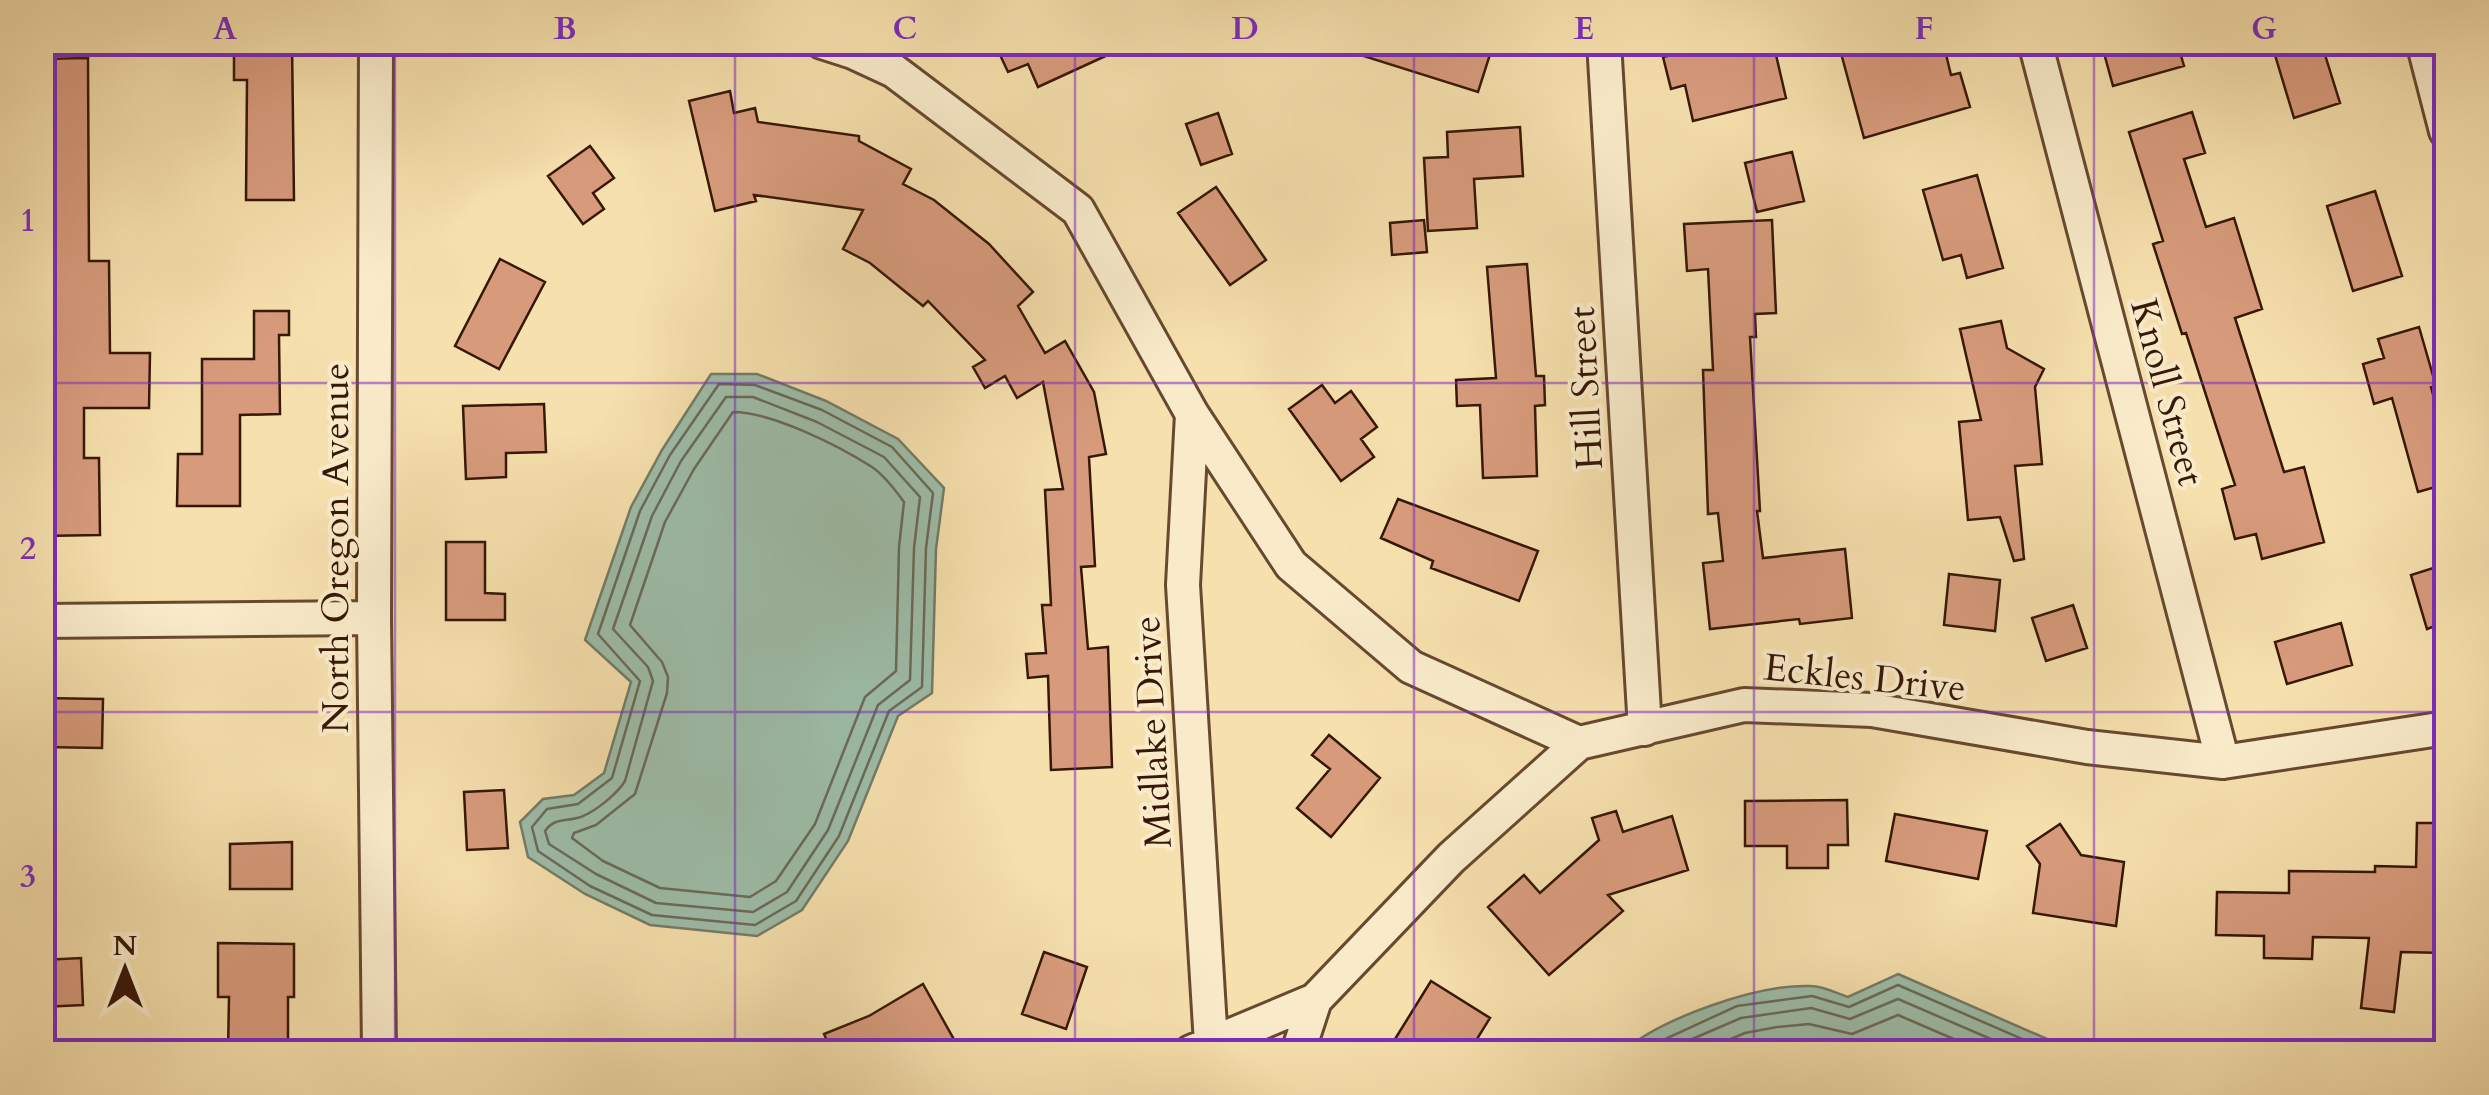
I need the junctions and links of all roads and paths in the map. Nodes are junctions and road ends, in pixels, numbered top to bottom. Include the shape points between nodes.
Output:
1 (376, 42) edge
2 (822, 42) edge
3 (1604, 42) edge
4 (2035, 42) edge
5 (2423, 42) edge
6 (2446, 131) edge
7 (1192, 414) junction
8 (374, 618) junction
9 (42, 621) edge
10 (2446, 728) edge
11 (1645, 729) junction
12 (1580, 743) junction
13 (2223, 762) junction
14 (1314, 1000) junction
15 (1201, 1048) edge
16 (379, 1052) edge
17 (1298, 1052) edge

1 - 8 street, North Oregon Avenue
2 - 7 street via 894,71 1078,210
3 - 11 street, Hill Street
4 - 13 street, Knoll Street
5 - 6 street
7 - 12 street via 1291,565 1411,667
7 - 15 street, Midlake Drive via 1184,585
8 - 9 street
8 - 16 street, North Oregon Avenue
10 - 13 street, Eckles Drive
11 - 12 street, Eckles Drive
11 - 13 street, Eckles Drive via 1744,705 1872,710 2087,747
12 - 14 street, Eckles Drive via 1450,858
14 - 15 street, Midlake Drive
14 - 17 street, Eckles Drive

